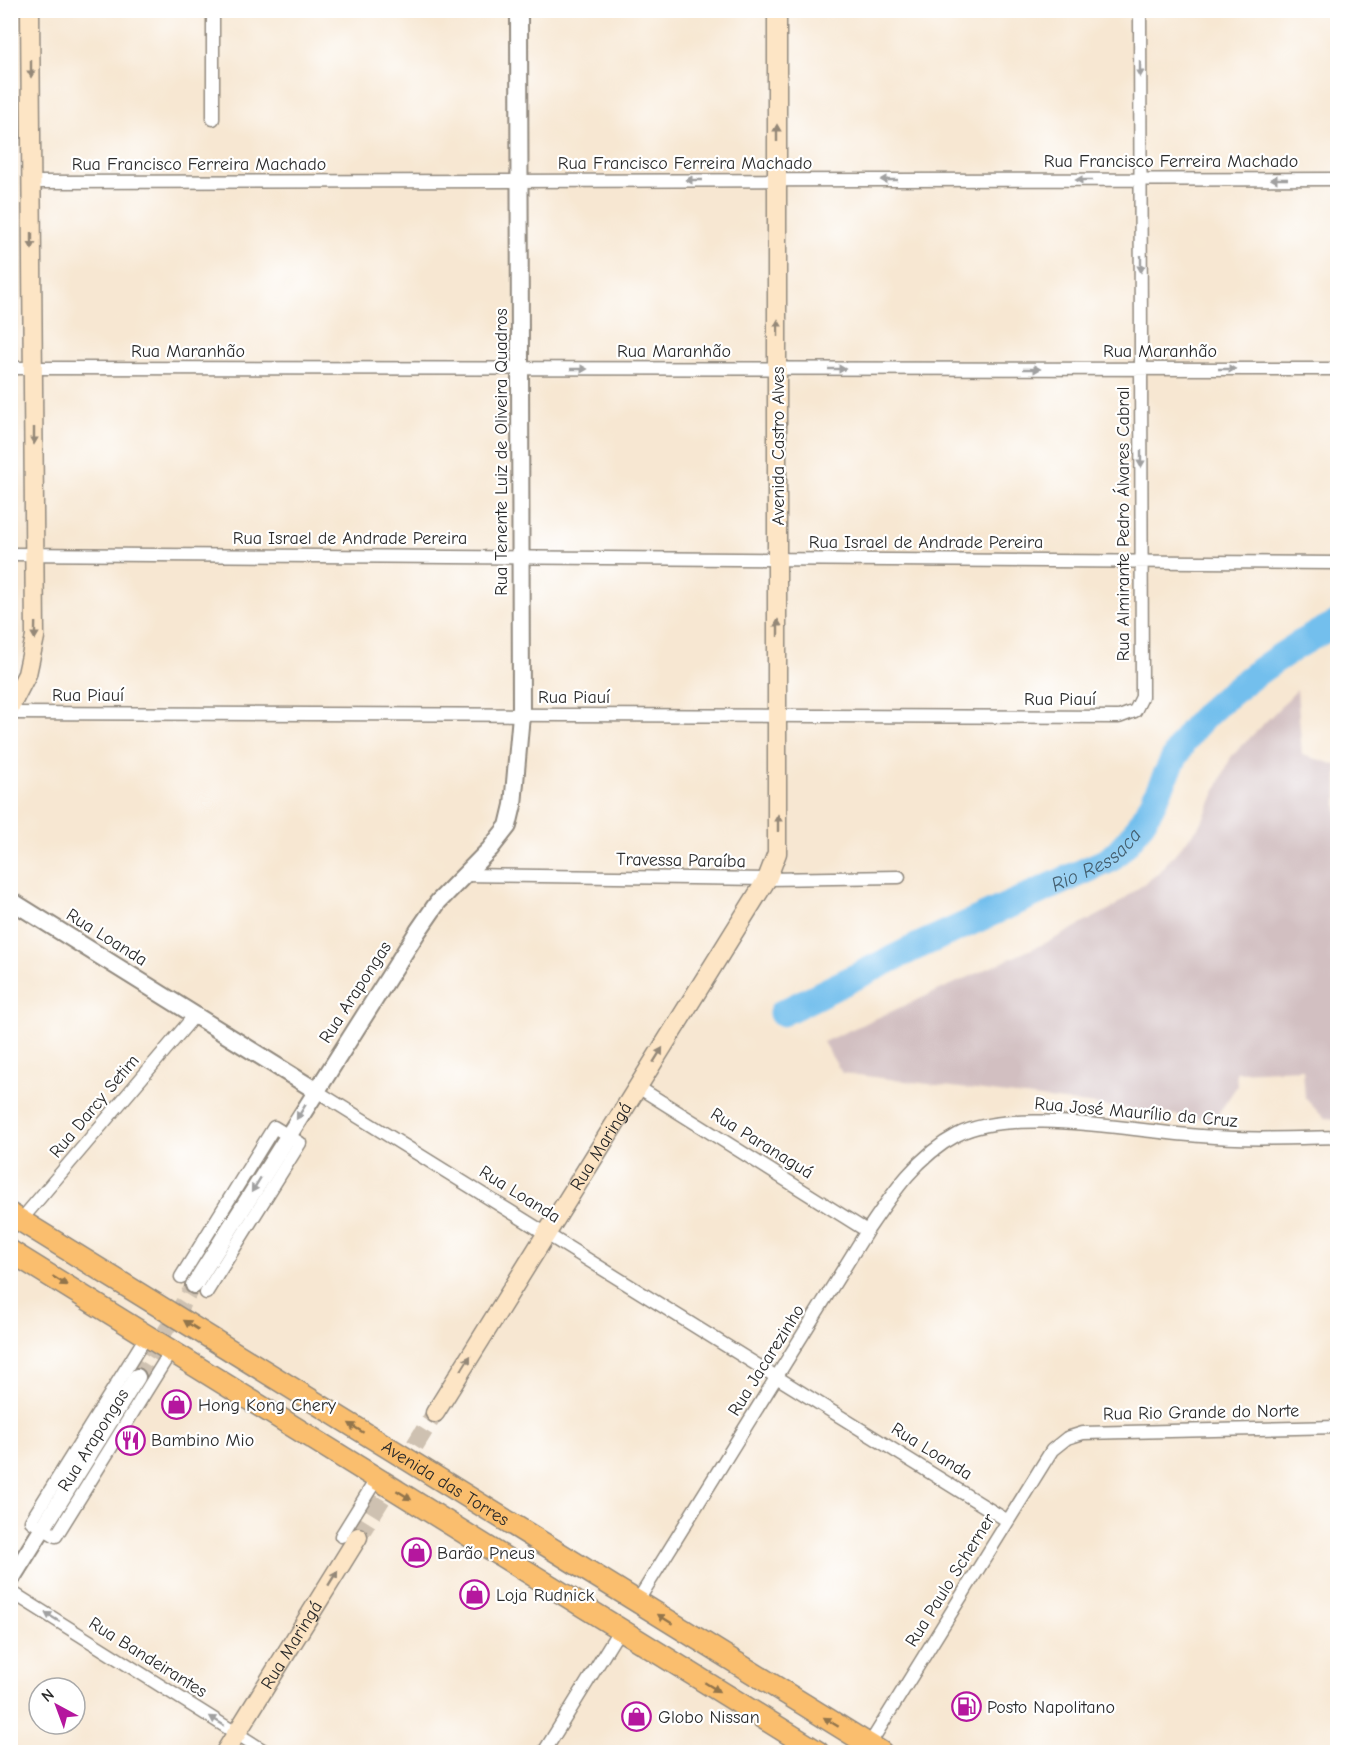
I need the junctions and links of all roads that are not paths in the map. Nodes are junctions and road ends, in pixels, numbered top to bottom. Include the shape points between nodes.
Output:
1 (30, 10) edge
2 (213, 10) edge
3 (519, 10) edge
4 (777, 10) edge
5 (1140, 10) edge
6 (213, 119) dead end
7 (1140, 179) junction
8 (1338, 179) edge
9 (777, 180) junction
10 (520, 181) junction
11 (32, 182) junction
12 (10, 368) edge
13 (33, 368) junction
14 (520, 369) junction
15 (778, 369) junction
16 (1141, 369) junction
17 (1338, 369) edge
18 (10, 554) edge
19 (35, 554) junction
20 (521, 557) junction
21 (778, 559) junction
22 (1141, 561) junction
23 (1338, 563) edge
24 (10, 707) edge
25 (1136, 711) joint
26 (10, 713) edge
27 (521, 715) junction
28 (778, 716) junction
29 (463, 875) junction
30 (898, 877) dead end
31 (767, 879) junction
32 (10, 900) edge
33 (195, 1015) junction
34 (638, 1087) junction
35 (315, 1090) junction
36 (1338, 1137) edge
37 (938, 1147) joint
38 (16, 1217) edge
39 (867, 1231) junction
40 (546, 1234) junction
41 (10, 1251) edge
42 (194, 1285) tunnel mouth
43 (147, 1335) junction
44 (171, 1351) junction
45 (137, 1377) tunnel mouth
46 (777, 1377) junction
47 (435, 1413) tunnel mouth
48 (1338, 1427) edge
49 (1067, 1438) joint
50 (377, 1478) junction
51 (1008, 1521) junction
52 (43, 1528) junction
53 (350, 1537) joint
54 (10, 1581) edge
55 (10, 1592) edge
56 (637, 1602) junction
57 (620, 1629) junction
58 (236, 1734) junction
59 (875, 1749) edge
60 (225, 1752) edge
61 (266, 1752) edge
62 (544, 1752) edge
63 (818, 1752) edge

1 -> 11 main road
2 - 6 street
3 - 10 street, Rua Tenente Luiz de Oliveira Quadros
9 -> 4 main road, Avenida Castro Alves
5 -> 7 street, Rua Almirante Pedro Álvares Cabral
8 -> 7 street, Rua Francisco Ferreira Machado
7 -> 9 street, Rua Francisco Ferreira Machado
7 -> 16 street, Rua Almirante Pedro Álvares Cabral
9 -> 10 street, Rua Francisco Ferreira Machado
15 -> 9 main road, Avenida Castro Alves
10 - 11 street, Rua Francisco Ferreira Machado
10 - 14 street, Rua Tenente Luiz de Oliveira Quadros
11 -> 13 main road
12 - 13 street, Rua Maranhão
13 - 14 street, Rua Maranhão
13 -> 19 main road
14 -> 15 street, Rua Maranhão
14 - 20 street, Rua Tenente Luiz de Oliveira Quadros
15 -> 16 street, Rua Maranhão
15 - 21 main road, Avenida Castro Alves
16 -> 17 street, Rua Maranhão
16 -> 22 street, Rua Almirante Pedro Álvares Cabral
18 - 19 street, Rua Israel de Andrade Pereira
19 - 20 street, Rua Israel de Andrade Pereira
19 -> 24 main road via 33,654
20 - 21 street, Rua Israel de Andrade Pereira
20 - 27 street, Rua Tenente Luiz de Oliveira Quadros
21 - 22 street, Rua Israel de Andrade Pereira
28 -> 21 main road, Avenida Castro Alves
22 - 23 street, Rua Israel de Andrade Pereira
22 - 25 street, Rua Almirante Pedro Álvares Cabral via 1142,697
25 - 28 street, Rua Piauí via 1119,717
26 - 27 street, Rua Piauí
27 - 28 street, Rua Piauí
27 - 29 street, Rua Tenente Luiz de Oliveira Quadros via 513,806 507,826
31 -> 28 main road, Avenida Castro Alves via 778,841
29 - 31 street, Travessa Paraíba
29 - 35 street, Rua Arapongas via 418,931
30 - 31 street, Travessa Paraíba
34 -> 31 main road, Rua Maringá
32 - 33 street, Rua Loanda
33 - 35 street, Rua Loanda
33 - 38 street, Rua Darcy Setim
34 - 39 street, Rua Paranaguá
34 - 40 main road, Rua Maringá
35 - 40 street, Rua Loanda
35 -> 42 street, Rua Arapongas
36 - 37 street, Rua José Maurílio da Cruz via 1235,1139 1031,1121 980,1126
37 - 39 street, Rua Jacarezinho via 905,1177
56 -> 38 highway, Avenida das Torres
39 - 46 street, Rua Jacarezinho
40 - 46 street, Rua Loanda
47 -> 40 main road, Rua Maringá
41 -> 43 highway, Avenida das Torres
43 - 44 highway, Avenida das Torres
43 - 52 street, Rua Arapongas via 31,1521
44 - 50 highway, Avenida das Torres
44 - 52 street, Rua Arapongas via 56,1536
45 - 52 street, Rua Arapongas
46 - 51 street, Rua Loanda
46 - 56 street, Rua Jacarezinho
48 - 49 street, Rua Rio Grande do Norte via 1083,1433
49 - 51 street, Rua Paulo Scherner via 1052,1450
50 - 53 street
50 -> 57 highway, Avenida das Torres
51 - 59 street, Rua Paulo Scherner
52 - 54 street, Rua Arapongas
58 -> 53 main road, Rua Maringá
58 -> 55 street, Rua Bandeirantes
59 -> 56 highway, Avenida das Torres
57 - 62 street
57 -> 63 highway, Avenida das Torres
58 - 60 main road, Rua Maringá
58 - 61 street, Rua Bandeirantes

